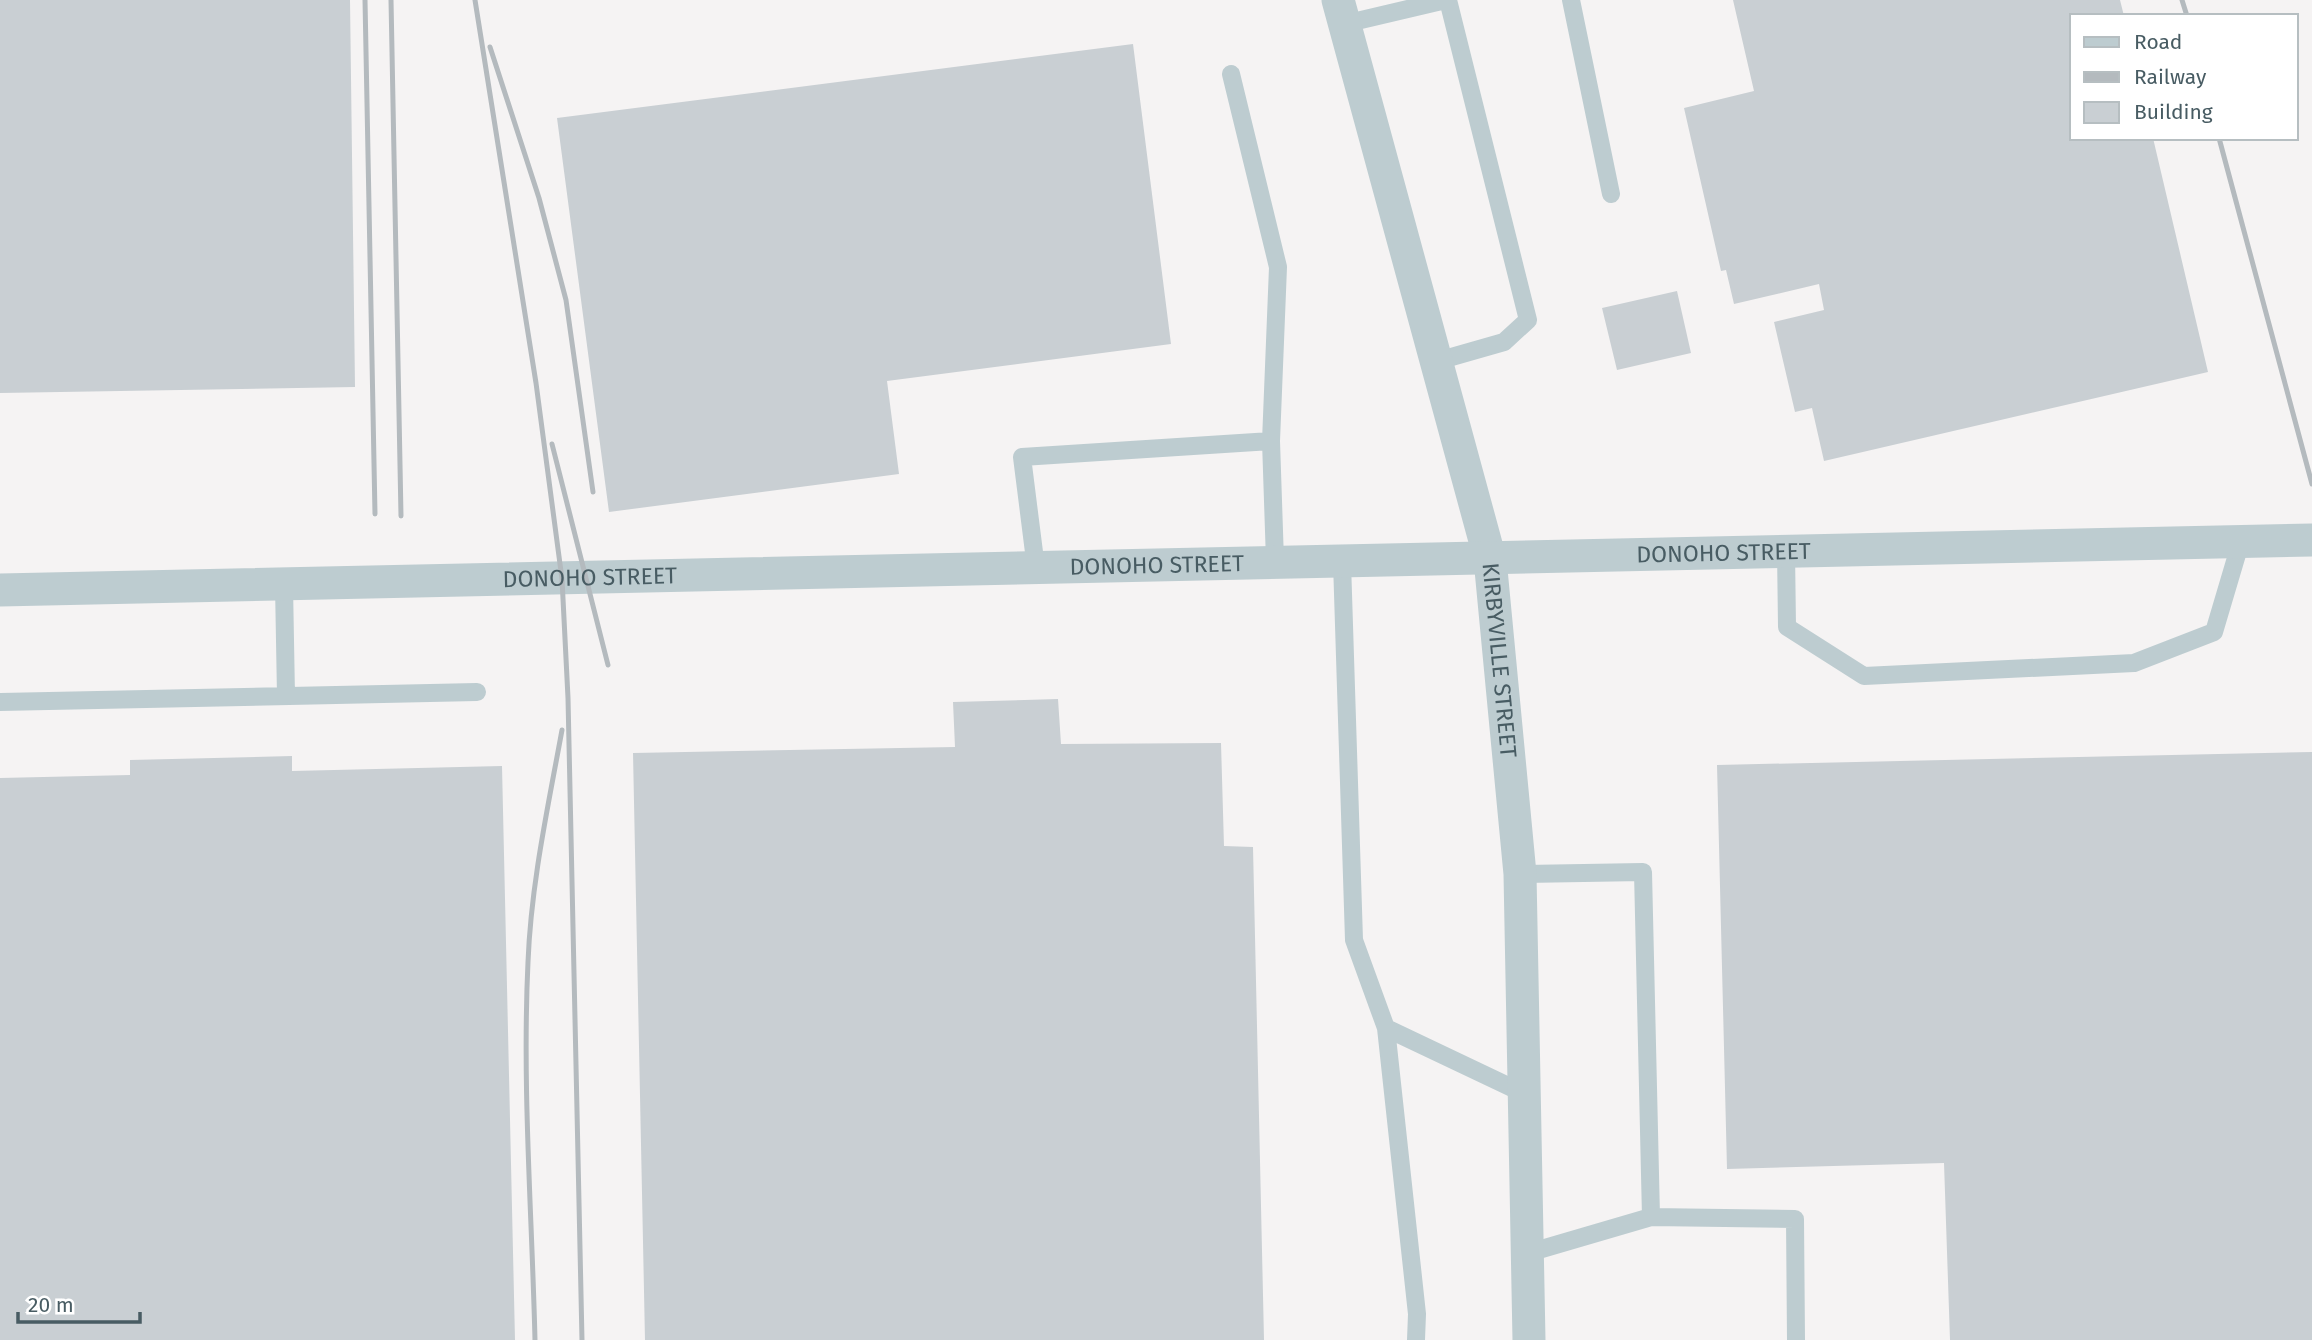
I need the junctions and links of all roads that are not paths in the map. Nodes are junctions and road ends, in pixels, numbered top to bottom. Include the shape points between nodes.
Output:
1 (1447, 0) edge
2 (1571, 0) edge
3 (1341, 12) edge
4 (1231, 74) dead end
5 (1611, 194) dead end
6 (1434, 362) junction
7 (1271, 441) junction
8 (2312, 540) edge
9 (2241, 541) junction
10 (1786, 551) junction
11 (1490, 559) junction
12 (1275, 561) junction
13 (1342, 562) junction
14 (1036, 568) junction
15 (284, 584) junction
16 (0, 590) edge
17 (477, 692) dead end
18 (286, 696) junction
19 (0, 702) edge
20 (1520, 874) junction
21 (1386, 1028) junction
22 (1523, 1093) junction
23 (1651, 1217) junction
24 (1528, 1253) junction
25 (1416, 1340) edge
26 (1529, 1340) edge
27 (1796, 1340) edge

1 - 3 lane
1 - 6 lane via 1528,320 1504,342
2 - 5 lane
3 - 6 street, KIRBYVILLE STREET
4 - 7 lane via 1278,267
6 - 11 street, KIRBYVILLE STREET
7 - 12 lane
7 - 14 lane via 1022,457
8 - 9 street, DONOHO STREET
9 - 10 street, DONOHO STREET
9 - 10 lane via 2214,632 2134,663 1864,676 1787,627
10 - 11 street, DONOHO STREET
11 - 13 street, DONOHO STREET
11 - 20 street, KIRBYVILLE STREET
12 - 13 street, DONOHO STREET
12 - 14 street, DONOHO STREET
13 - 21 lane via 1354,940
14 - 15 street, DONOHO STREET
15 - 16 street, DONOHO STREET
15 - 18 lane
17 - 18 lane
18 - 19 lane
20 - 22 street, KIRBYVILLE STREET
20 - 23 lane via 1643,872
21 - 22 lane
21 - 25 lane
22 - 24 street, KIRBYVILLE STREET
23 - 24 lane
23 - 27 lane via 1795,1219
24 - 26 street, KIRBYVILLE STREET

